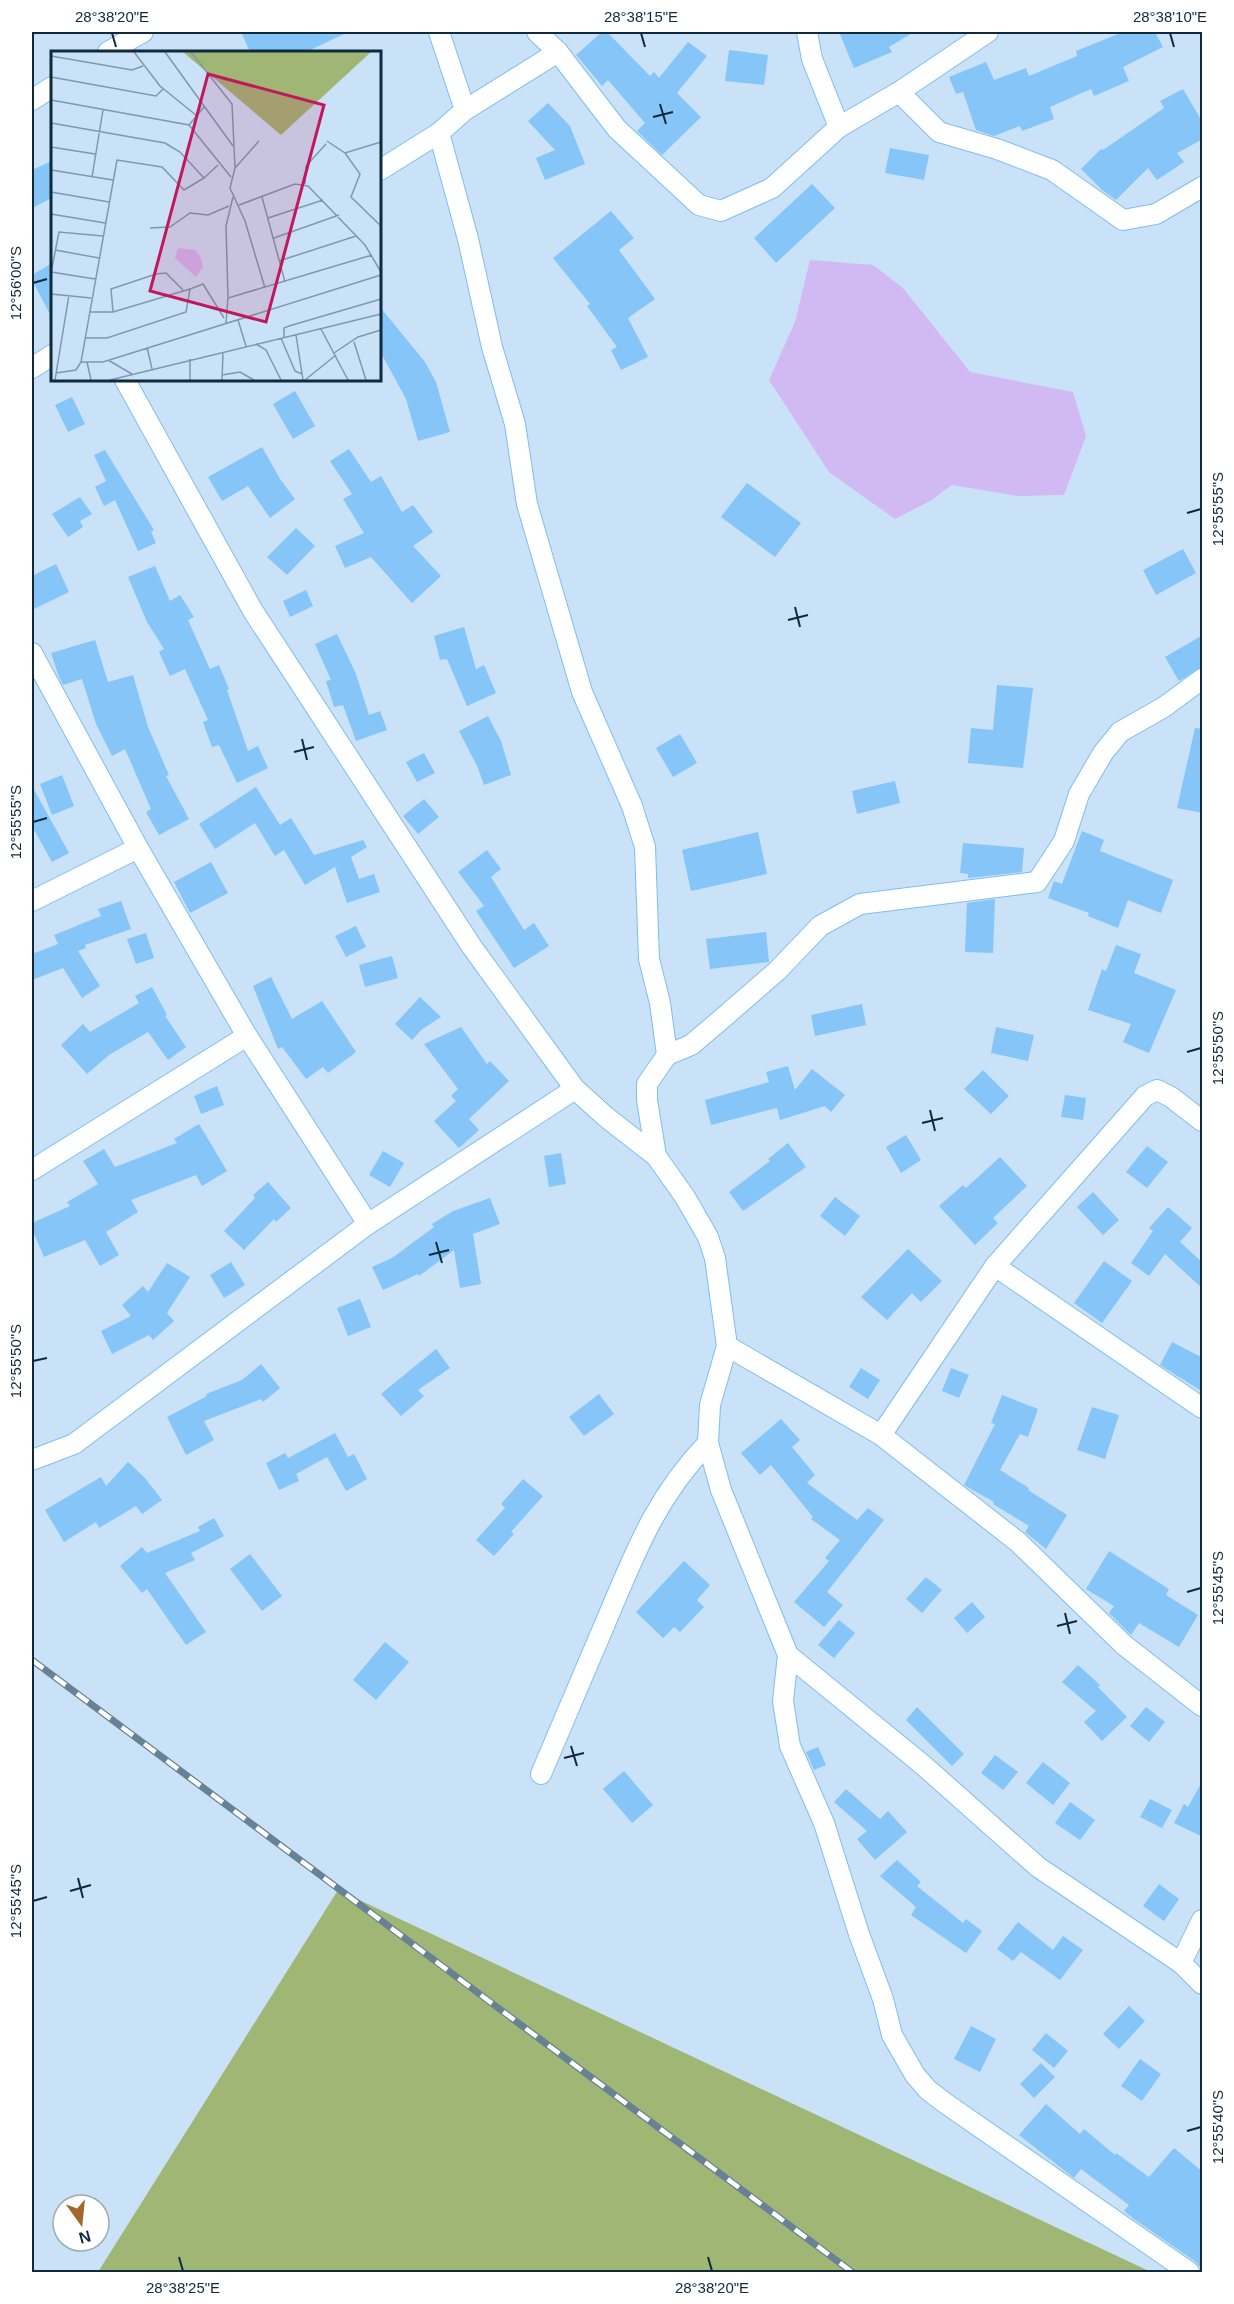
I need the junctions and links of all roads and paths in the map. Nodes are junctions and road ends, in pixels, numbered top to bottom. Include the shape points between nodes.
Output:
1 (143, 32) edge
2 (439, 32) edge
3 (537, 32) edge
4 (807, 32) edge
5 (988, 32) edge
6 (110, 51) edge
7 (558, 52) junction
8 (51, 88) edge
9 (899, 92) junction
10 (32, 100) edge
11 (465, 110) junction
12 (839, 127) junction
13 (439, 133) junction
14 (381, 169) edge
15 (1203, 187) edge
16 (51, 356) edge
17 (32, 368) edge
18 (126, 381) edge
19 (32, 653) edge
20 (1203, 679) edge
21 (138, 848) junction
22 (32, 901) edge
23 (247, 1036) junction
24 (667, 1055) junction
25 (575, 1089) junction
26 (1203, 1121) edge
27 (656, 1156) junction
28 (32, 1170) edge
29 (369, 1224) junction
30 (995, 1266) junction
31 (727, 1346) junction
32 (1203, 1408) edge
33 (881, 1435) junction
34 (708, 1443) junction
35 (32, 1460) edge
36 (788, 1655) junction
37 (1203, 1706) edge
38 (541, 1774) dead end
39 (1203, 1920) edge
40 (1181, 1963) junction
41 (1203, 1984) edge
42 (1189, 2272) edge

1 - 6 street
2 - 11 street
3 - 7 street
4 - 12 street via 812,58
5 - 9 street
7 - 11 street
7 - 12 street via 617,129 699,205 713,211 772,188
8 - 10 street
9 - 12 street
9 - 15 street via 939,132 1052,170 1123,220 1156,214
11 - 13 street
13 - 14 street
13 - 24 street via 515,424 527,504 582,692 632,806 645,847 649,959
16 - 17 street
18 - 25 street via 253,611 472,947
19 - 21 street
20 - 24 street via 1120,732 1102,753 1079,794 1064,841 1037,882 860,904 820,926 777,971 691,1045
21 - 22 street
21 - 23 street
23 - 28 street
23 - 29 street
24 - 27 street via 647,1084
25 - 27 street
25 - 29 street
26 - 30 street via 1157,1090 1145,1096
27 - 31 street via 708,1238 715,1258
29 - 35 street via 74,1444
30 - 32 street
30 - 33 street
31 - 33 street
31 - 34 street via 710,1405
33 - 37 street via 1018,1542 1124,1645
34 - 36 street via 721,1491
34 - 38 street via 664,1497 638,1545
36 - 40 street via 1038,1867
36 - 42 street via 783,1701 790,1746 824,1823 892,2035 915,2075 945,2103
39 - 40 street
40 - 41 street

